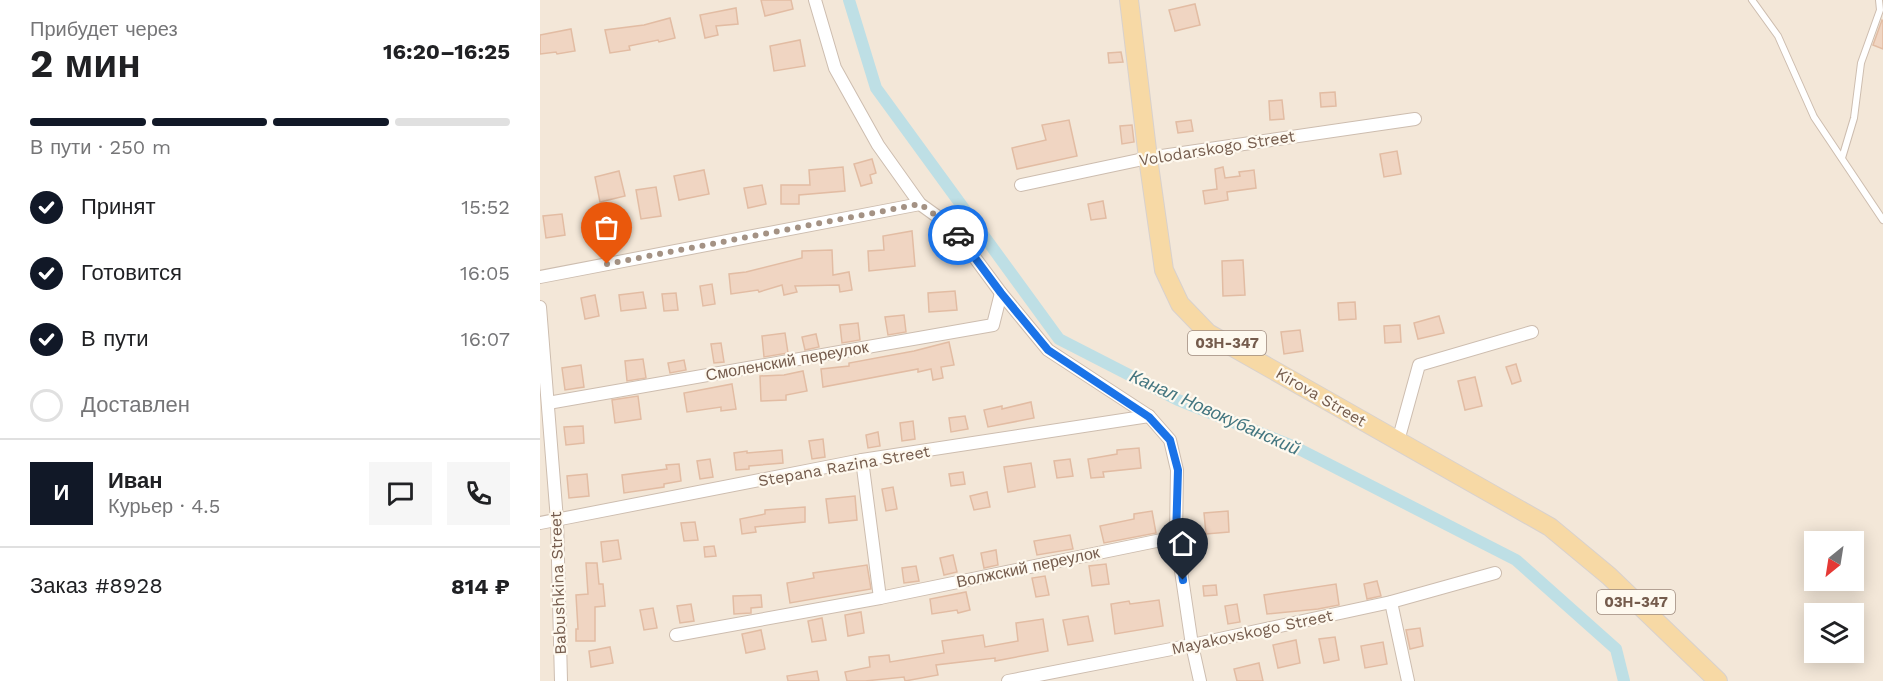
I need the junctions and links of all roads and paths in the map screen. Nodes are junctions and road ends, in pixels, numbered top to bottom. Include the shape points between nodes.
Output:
1 (815, 0) edge
2 (1129, 0) edge
3 (1752, 0) edge
4 (1879, 0) edge
5 (1415, 119) dead end
6 (1148, 158) junction
7 (1842, 158) junction
8 (1021, 185) dead end
9 (920, 204) junction
10 (1883, 220) edge
11 (540, 277) edge
12 (1001, 293) junction
13 (540, 306) edge
14 (1532, 332) dead end
15 (548, 403) junction
16 (1149, 417) junction
17 (1398, 441) junction
18 (862, 460) junction
19 (557, 520) junction
20 (540, 523) edge
21 (1176, 537) junction
22 (1495, 573) dead end
23 (880, 598) junction
24 (1391, 602) junction
25 (676, 635) dead end
26 (1192, 645) junction
27 (561, 681) edge
28 (1008, 681) edge
29 (1200, 681) edge
30 (1408, 681) edge
31 (1718, 681) edge

1 - 9 street via 836,68 878,145
2 - 6 main road, Kirova Street / 03Н-347
3 - 7 lane via 1778,36 1814,117
4 - 7 lane via 1880,10 1861,63 1854,118
5 - 6 street, Volodarskogo Street
6 - 8 street, Volodarskogo Street
6 - 17 main road, Kirova Street / 03Н-347 via 1164,270 1180,304 1208,333
7 - 10 lane
9 - 11 street
9 - 12 street via 952,227
12 - 15 street, Смоленский переулок via 993,325
12 - 16 street via 1048,350
13 - 15 street, Babushkina Street
14 - 17 street via 1419,365
15 - 19 street, Babushkina Street
16 - 18 street, Stepana Razina Street
16 - 21 street via 1170,440 1178,470
17 - 31 main road, Kirova Street / 03Н-347 via 1550,527 1609,576
18 - 19 street, Stepana Razina Street
18 - 23 street
19 - 20 street, Stepana Razina Street
19 - 27 street, Babushkina Street
21 - 23 street, Волжский переулок
21 - 26 street
22 - 24 street, Mayakovskogo Street
23 - 25 street, Волжский переулок
24 - 26 street, Mayakovskogo Street
24 - 30 street
26 - 28 street, Mayakovskogo Street
26 - 29 street

